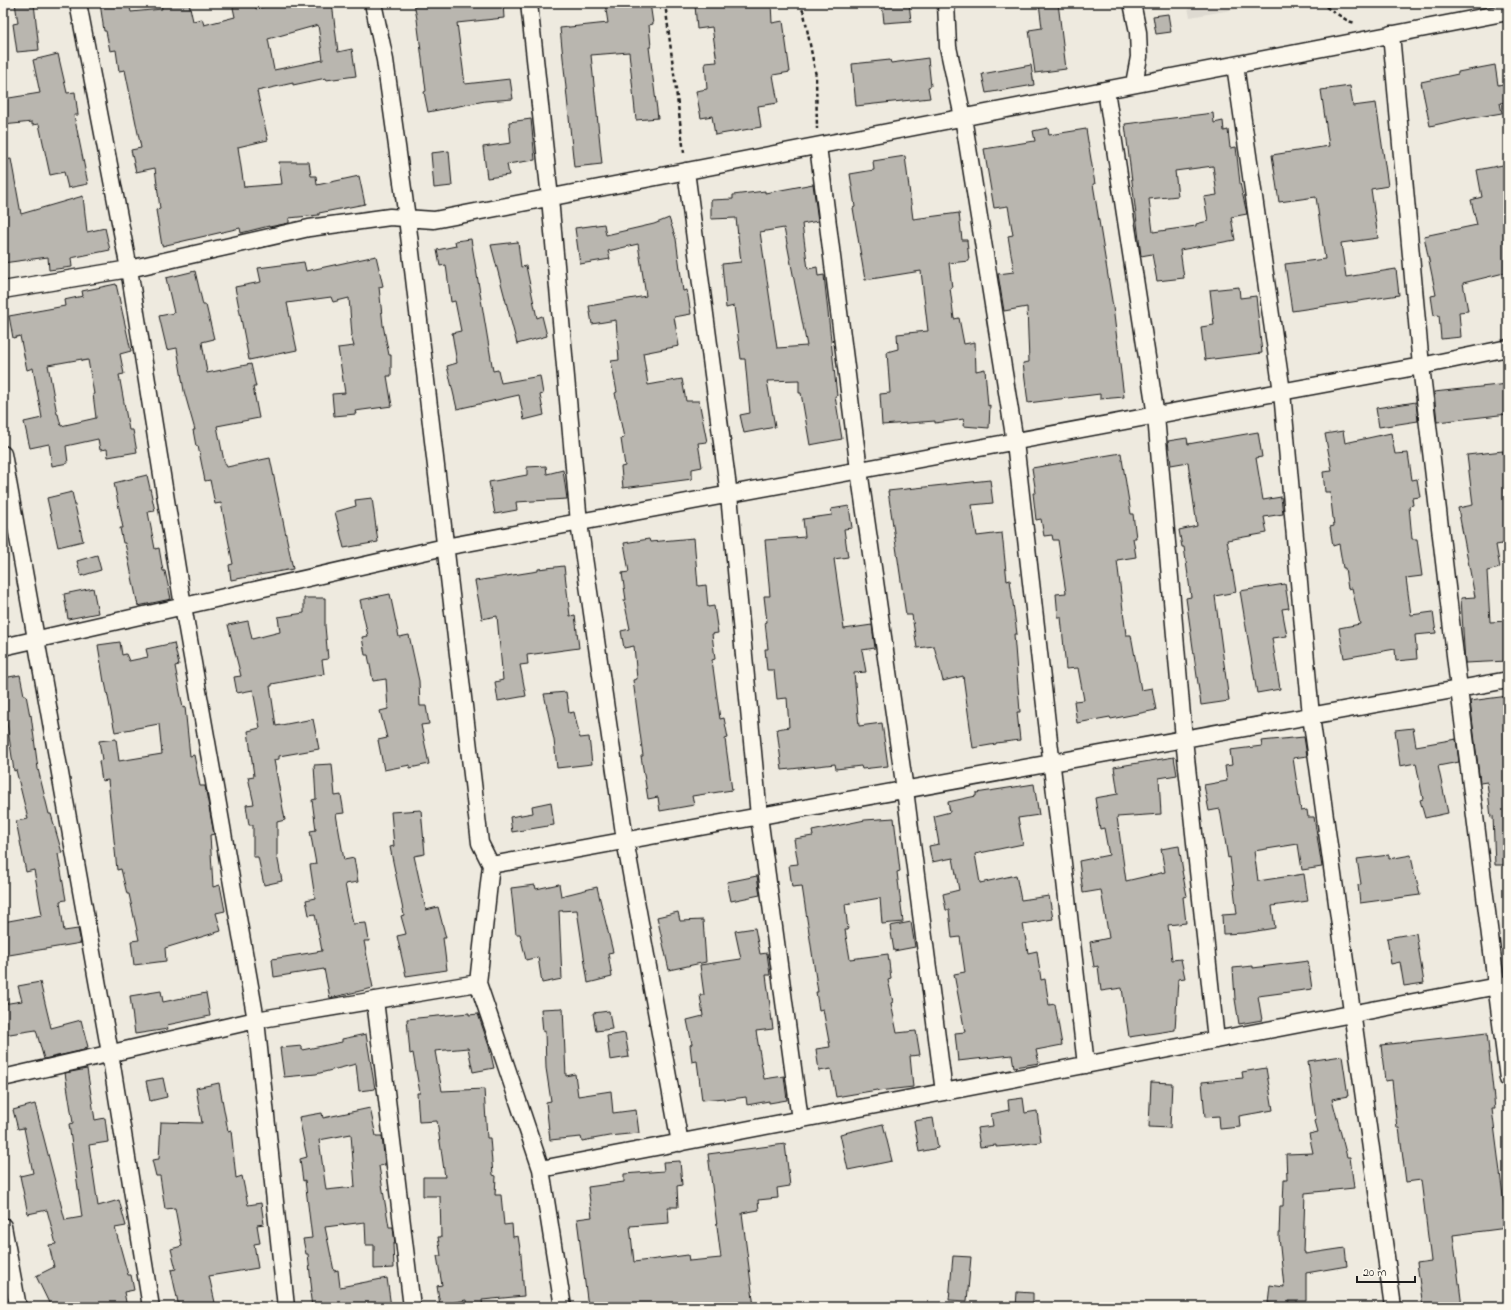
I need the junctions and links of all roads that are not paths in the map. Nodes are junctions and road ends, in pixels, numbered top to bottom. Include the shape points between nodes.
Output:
1 (78, 3) edge
2 (373, 3) edge
3 (529, 3) edge
4 (946, 3) edge
5 (1132, 3) edge
6 (1508, 12) edge
7 (1391, 34) junction
8 (1235, 65) junction
9 (1134, 84) junction
10 (1106, 90) junction
11 (963, 117) junction
12 (818, 146) junction
13 (686, 171) junction
14 (550, 198) junction
15 (407, 218) junction
16 (129, 269) junction
17 (3, 290) edge
18 (1508, 348) edge
19 (1421, 366) junction
20 (1282, 392) junction
21 (1156, 416) junction
22 (1015, 442) junction
23 (3, 454) edge
24 (859, 470) junction
25 (728, 495) junction
26 (579, 523) junction
27 (446, 547) junction
28 (184, 606) junction
29 (36, 640) junction
30 (3, 647) edge
31 (1508, 680) edge
32 (1459, 689) junction
33 (1311, 716) junction
34 (1184, 739) junction
35 (1052, 763) junction
36 (905, 790) junction
37 (759, 816) junction
38 (625, 840) junction
39 (491, 865) junction
40 (478, 984) junction
41 (1502, 985) edge
42 (375, 1000) junction
43 (1353, 1014) junction
44 (256, 1020) junction
45 (1216, 1040) junction
46 (110, 1053) junction
47 (1086, 1065) junction
48 (3, 1078) edge
49 (1508, 1079) edge
50 (944, 1092) junction
51 (800, 1120) junction
52 (680, 1143) junction
53 (541, 1170) junction
54 (3, 1226) edge
55 (18, 1307) edge
56 (151, 1307) edge
57 (286, 1307) edge
58 (412, 1307) edge
59 (563, 1307) edge
60 (1394, 1307) edge

1 - 16 street
2 - 15 street via 385,60
3 - 14 street
4 - 11 street via 948,48
5 - 9 street via 1138,32 1139,57
6 - 7 street
7 - 8 street
7 - 19 street
8 - 9 street
8 - 20 street
9 - 10 street
10 - 11 street
10 - 21 street
11 - 12 street
11 - 22 street
12 - 13 street
12 - 24 street
13 - 14 street
13 - 25 street
14 - 15 street via 434,220
14 - 26 street
15 - 16 street via 390,217 309,228
15 - 27 street
16 - 17 street
16 - 28 street
18 - 19 street
19 - 20 street
19 - 32 street
20 - 21 street
20 - 33 street
21 - 22 street
21 - 34 street
22 - 24 street
22 - 35 street
23 - 29 street
24 - 25 street
24 - 36 street
25 - 26 street
25 - 37 street
26 - 27 street
26 - 38 street
27 - 28 street
27 - 39 street via 480,843
28 - 29 street
28 - 44 street
29 - 30 street
29 - 46 street
31 - 32 street
32 - 33 street
32 - 41 street
33 - 34 street
33 - 43 street
34 - 35 street
34 - 45 street
35 - 36 street
35 - 47 street
36 - 37 street
36 - 50 street
37 - 38 street
37 - 51 street
38 - 39 street
38 - 52 street
39 - 40 street
40 - 42 street
40 - 53 street
41 - 43 street
41 - 49 street
42 - 44 street
42 - 58 street
43 - 45 street
43 - 60 street
44 - 46 street
44 - 57 street
45 - 47 street
46 - 48 street
46 - 56 street
47 - 50 street
50 - 51 street
51 - 52 street
52 - 53 street
53 - 59 street
54 - 55 street

